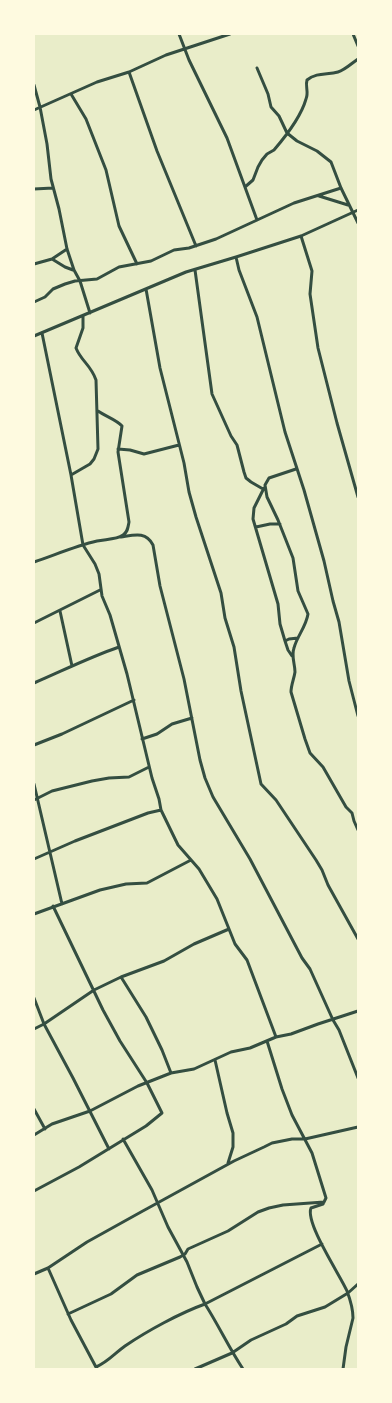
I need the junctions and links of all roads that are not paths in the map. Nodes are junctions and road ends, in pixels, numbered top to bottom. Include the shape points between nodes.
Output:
1 (179, 34) edge
2 (230, 34) edge
3 (353, 34) edge
4 (358, 46) edge
5 (184, 49) junction
6 (358, 60) edge
7 (257, 68) dead end
8 (129, 72) junction
9 (34, 85) edge
10 (71, 94) junction
11 (40, 107) junction
12 (34, 110) edge
13 (287, 133) junction
14 (245, 187) junction
15 (53, 188) junction
16 (341, 188) junction
17 (34, 189) edge
18 (318, 196) junction
19 (349, 206) junction
20 (358, 210) edge
21 (353, 212) junction
22 (256, 220) junction
23 (358, 223) edge
24 (301, 236) junction
25 (196, 246) junction
26 (67, 249) junction
27 (236, 258) junction
28 (52, 259) junction
29 (34, 264) edge
30 (137, 264) junction
31 (74, 270) junction
32 (195, 270) junction
33 (80, 281) junction
34 (146, 289) junction
35 (34, 302) edge
36 (90, 313) junction
37 (83, 316) junction
38 (42, 333) junction
39 (34, 336) edge
40 (98, 411) junction
41 (179, 445) junction
42 (118, 449) junction
43 (296, 469) junction
44 (71, 475) junction
45 (264, 487) junction
46 (358, 497) edge
47 (280, 524) junction
48 (256, 527) junction
49 (121, 537) junction
50 (84, 545) junction
51 (34, 562) edge
52 (100, 590) junction
53 (60, 611) junction
54 (34, 623) edge
55 (298, 638) junction
56 (284, 641) junction
57 (119, 647) junction
58 (293, 656) junction
59 (72, 667) junction
60 (34, 683) edge
61 (134, 700) junction
62 (358, 716) edge
63 (192, 718) junction
64 (142, 739) junction
65 (34, 745) edge
66 (149, 767) junction
67 (34, 784) edge
68 (36, 799) edge
69 (161, 810) junction
70 (358, 830) edge
71 (50, 851) junction
72 (34, 859) edge
73 (191, 860) junction
74 (62, 904) junction
75 (53, 906) junction
76 (34, 914) edge
77 (229, 929) junction
78 (358, 939) edge
79 (120, 977) junction
80 (94, 990) junction
81 (34, 998) edge
82 (358, 1011) edge
83 (333, 1020) junction
84 (44, 1024) junction
85 (34, 1029) edge
86 (276, 1037) junction
87 (267, 1041) junction
88 (214, 1060) junction
89 (171, 1073) junction
90 (358, 1078) edge
91 (147, 1083) junction
92 (34, 1109) edge
93 (90, 1111) junction
94 (358, 1127) edge
95 (45, 1129) junction
96 (34, 1135) edge
97 (305, 1139) junction
98 (123, 1140) junction
99 (109, 1149) junction
100 (228, 1164) junction
101 (34, 1191) edge
102 (325, 1202) junction
103 (157, 1204) junction
104 (322, 1244) junction
105 (183, 1255) junction
106 (48, 1268) junction
107 (34, 1274) edge
108 (358, 1284) edge
109 (348, 1293) junction
110 (206, 1304) junction
111 (68, 1314) junction
112 (232, 1353) junction
113 (97, 1368) edge
114 (195, 1369) edge
115 (243, 1369) edge
116 (343, 1369) edge

1 - 5 street
2 - 5 street
3 - 4 street
5 - 8 street
5 - 14 street via 227,138
6 - 13 street via 340,72 326,72 308,80 303,110
7 - 13 street via 271,106
8 - 10 street
8 - 25 street
9 - 11 street
10 - 11 street
10 - 30 street via 86,119 106,170 119,226
11 - 12 street
11 - 15 street
13 - 14 street via 262,160 253,180
13 - 16 street via 331,162
14 - 22 street
15 - 17 street
15 - 26 street
16 - 18 street
16 - 19 street
18 - 19 street
18 - 22 street
19 - 21 street
20 - 21 street
21 - 23 street
21 - 24 street
22 - 25 street
24 - 27 street
24 - 46 street via 312,271 310,294 318,348
25 - 30 street via 174,250
26 - 28 street
26 - 31 street
27 - 32 street
27 - 43 street via 257,317
28 - 29 street
28 - 31 street
30 - 33 street via 119,267 97,280
31 - 33 street
32 - 34 street
32 - 45 street via 212,394 237,445 246,478
33 - 35 street via 53,289
33 - 36 street
34 - 36 street
34 - 41 street via 155,345
36 - 37 street
37 - 38 street
37 - 40 street via 83,328 76,348 93,371
38 - 39 street
38 - 44 street
40 - 42 street via 122,426
40 - 44 street via 98,449 94,459
41 - 42 street via 144,454
41 - 78 street via 196,517 221,593 261,784 276,800 316,860
42 - 49 street via 129,522
43 - 45 street via 269,478
43 - 62 street via 324,561
44 - 50 street
45 - 47 street
45 - 48 street via 253,513
47 - 48 street
47 - 55 street via 293,558 298,591 308,614
48 - 56 street via 278,604
49 - 50 street
49 - 63 street via 144,536 152,545
50 - 51 street
50 - 52 street via 99,574
52 - 53 street
52 - 57 street
53 - 54 street
53 - 59 street
55 - 56 street
55 - 58 street
56 - 58 street
57 - 59 street
57 - 61 street
58 - 70 street via 295,673 291,692 308,748 352,813
59 - 60 street
61 - 64 street
61 - 65 street
63 - 64 street
63 - 83 street via 200,760 213,797 310,969
64 - 66 street
66 - 68 street via 129,777 92,781 52,791
66 - 69 street
67 - 68 street
68 - 71 street
69 - 71 street
69 - 73 street via 175,839
71 - 72 street
71 - 74 street
73 - 74 street via 147,883 100,890
73 - 77 street via 216,899
74 - 75 street
75 - 76 street
75 - 80 street
77 - 79 street via 164,961
77 - 86 street via 247,960
79 - 80 street
79 - 89 street via 146,1016
80 - 84 street
80 - 91 street via 120,1041
81 - 84 street
82 - 83 street
83 - 86 street
83 - 90 street
84 - 85 street
84 - 93 street
86 - 87 street
87 - 88 street
87 - 97 street via 292,1115
88 - 89 street via 194,1069
88 - 100 street via 233,1133
89 - 91 street
91 - 93 street
91 - 98 street via 162,1113
92 - 95 street
93 - 95 street via 59,1120
93 - 99 street
94 - 97 street
95 - 96 street
97 - 100 street via 272,1143
97 - 102 street
98 - 99 street
98 - 103 street
99 - 101 street
100 - 103 street
102 - 104 street via 311,1208 309,1213
102 - 105 street via 283,1205 258,1212 228,1231 188,1249
103 - 105 street
103 - 106 street via 87,1242
104 - 109 street
104 - 110 street
105 - 110 street
105 - 111 street via 137,1275 111,1294
106 - 107 street
106 - 111 street
108 - 109 street
109 - 112 street via 325,1307 297,1316
109 - 116 street via 353,1316
110 - 112 street
110 - 113 street via 158,1326 124,1346
111 - 113 street
112 - 114 street
112 - 115 street

